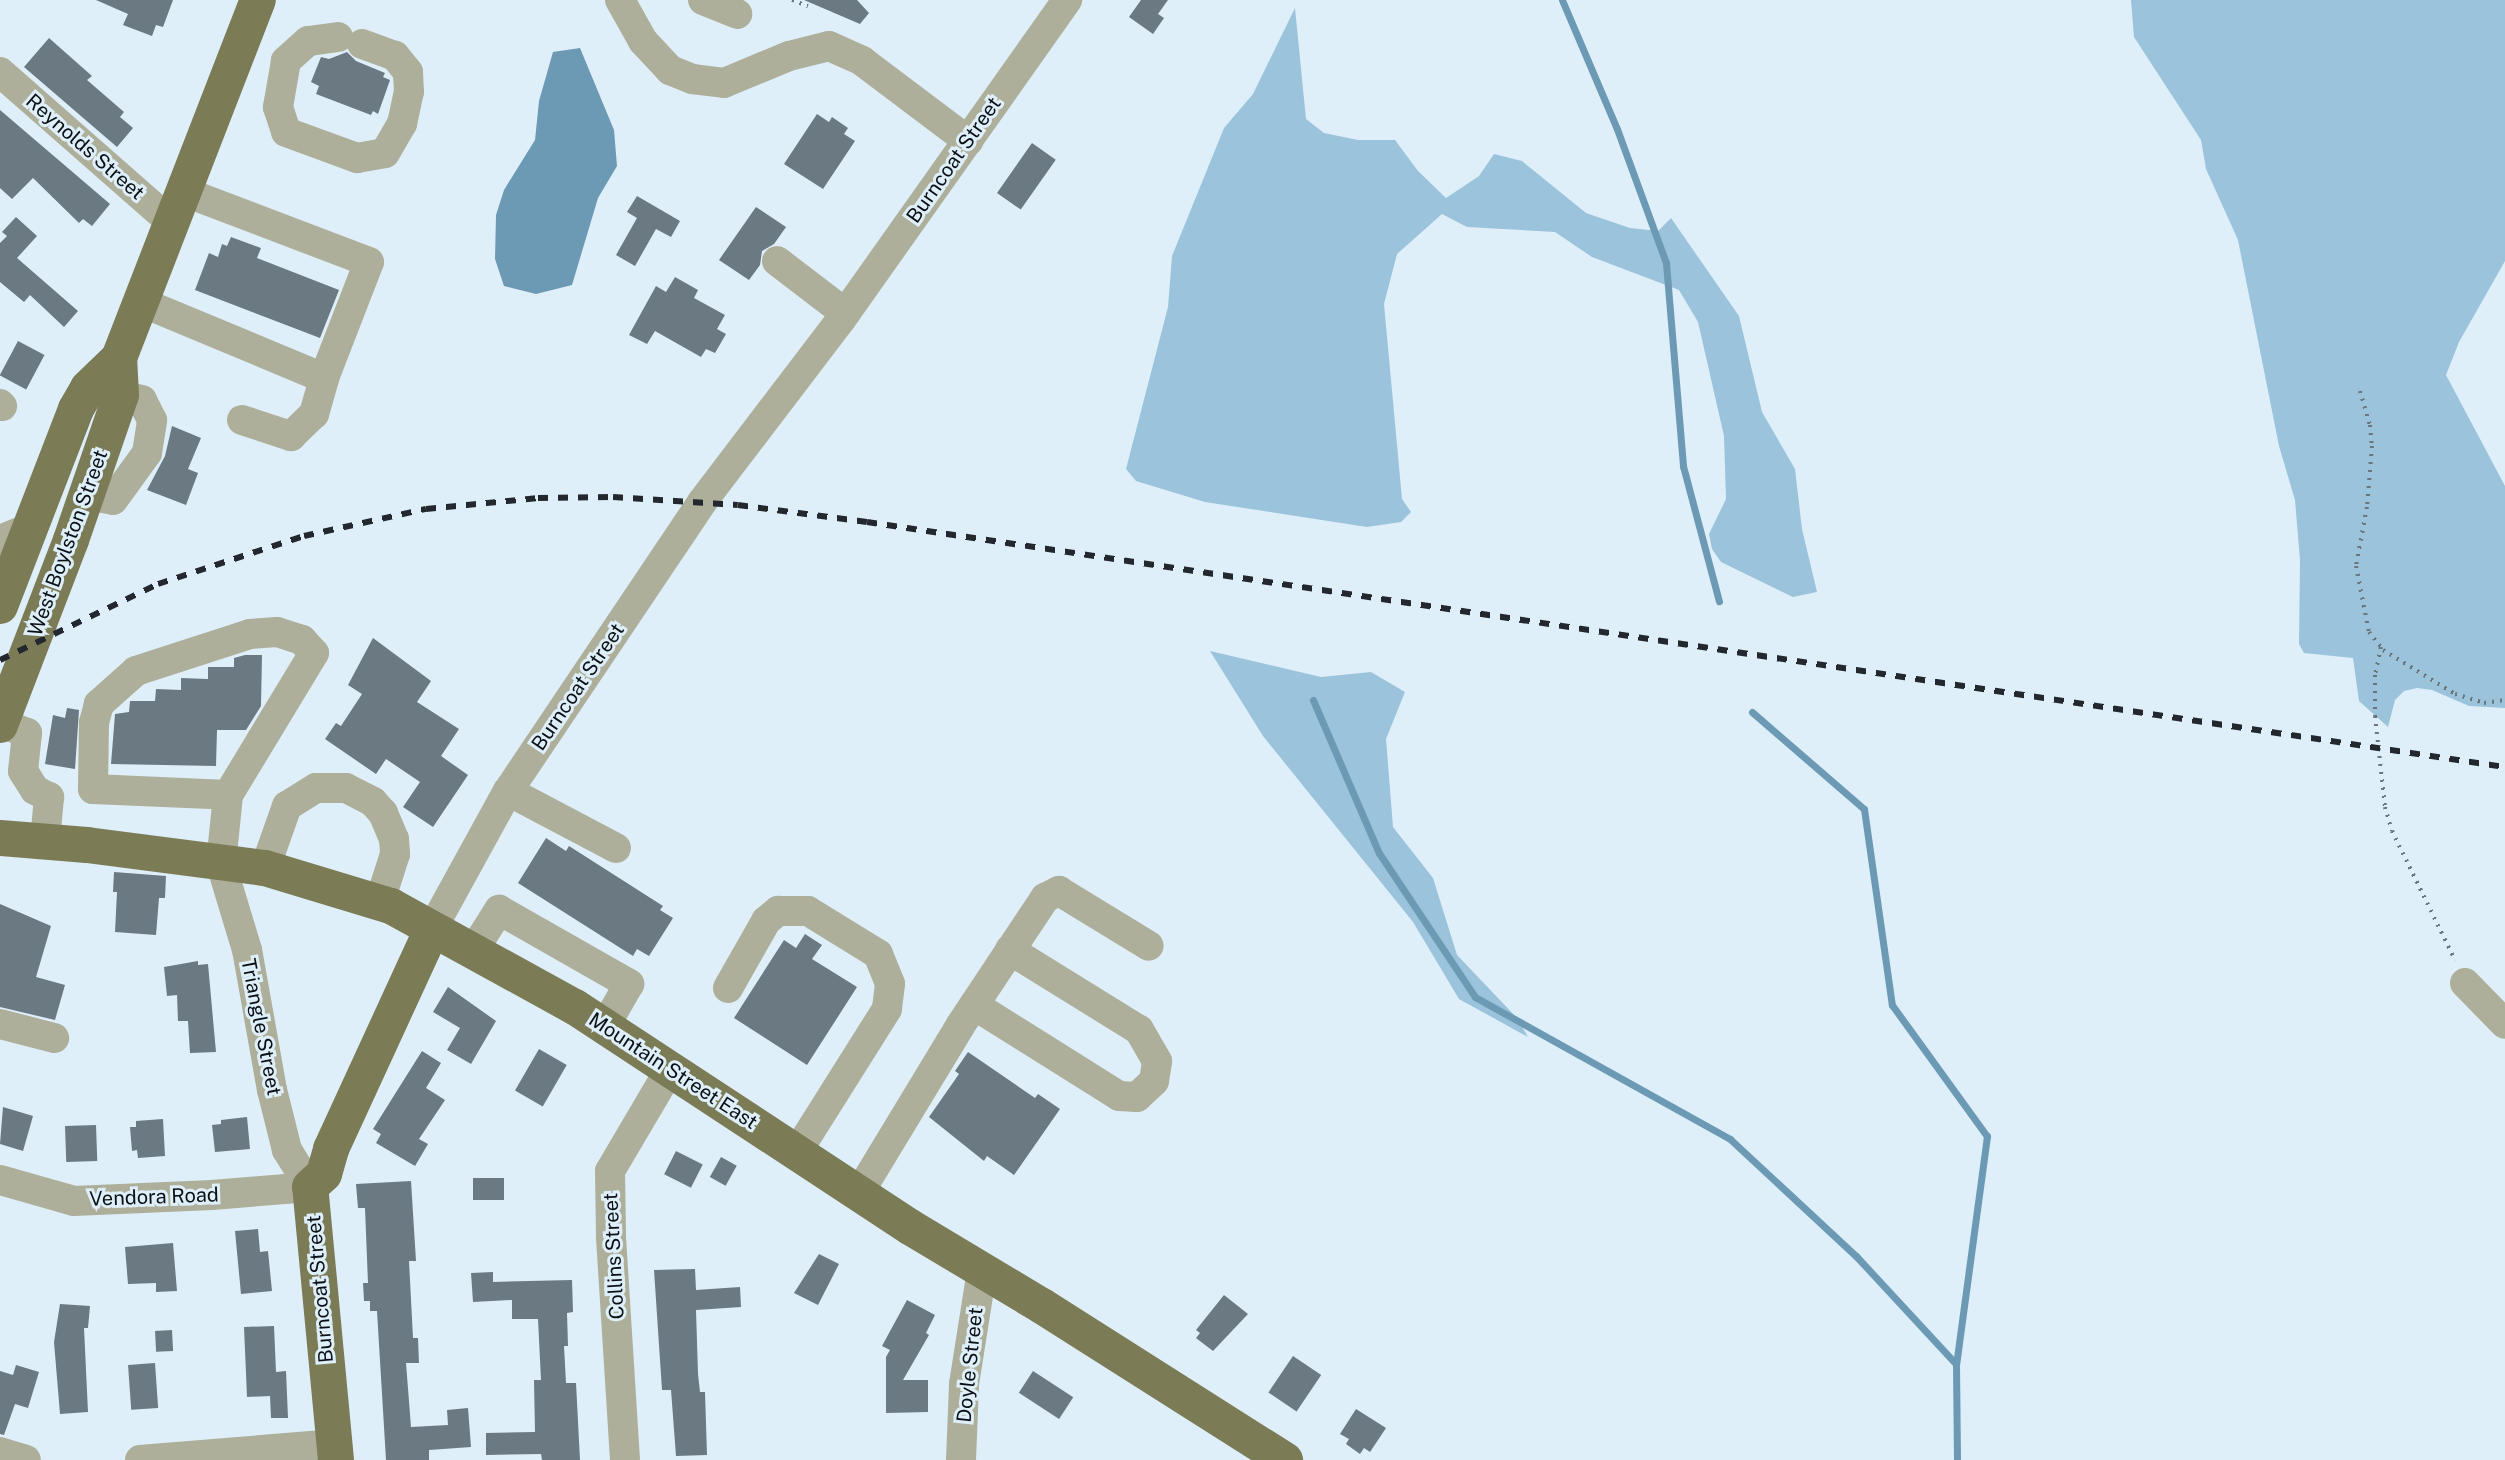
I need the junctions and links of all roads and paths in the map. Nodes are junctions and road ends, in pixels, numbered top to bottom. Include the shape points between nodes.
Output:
1 (258, 0) edge
2 (620, 0) edge
3 (703, 0) edge
4 (792, 0) edge
5 (1067, 0) edge
6 (808, 6) dead end
7 (737, 14) dead end
8 (241, 45) junction
9 (286, 61) junction
10 (0, 72) edge
11 (968, 141) junction
12 (178, 207) junction
13 (777, 261) dead end
14 (141, 302) junction
15 (845, 313) junction
16 (119, 358) junction
17 (324, 378) junction
18 (2360, 391) dead end
19 (242, 420) dead end
20 (15, 534) edge
21 (0, 606) edge
22 (2381, 647) junction
23 (2505, 700) edge
24 (2, 721) edge
25 (508, 791) junction
26 (228, 795) junction
27 (0, 838) edge
28 (45, 841) junction
29 (616, 848) dead end
30 (221, 864) junction
31 (265, 868) junction
32 (380, 901) junction
33 (432, 929) junction
34 (1149, 946) dead end
35 (1010, 950) junction
36 (473, 951) junction
37 (2465, 983) joint
38 (728, 988) dead end
39 (974, 1005) junction
40 (0, 1024) edge
41 (2505, 1024) edge
42 (605, 1026) junction
43 (54, 1038) dead end
44 (670, 1069) junction
45 (797, 1152) junction
46 (0, 1180) edge
47 (310, 1187) junction
48 (859, 1193) junction
49 (982, 1270) junction
50 (0, 1452) edge
51 (336, 1452) edge
52 (26, 1460) edge
53 (140, 1460) edge
54 (625, 1460) edge
55 (961, 1460) edge
56 (1285, 1460) edge

1 - 8 main road, West Boylston Street
2 - 11 street via 643,41 670,70 692,79 724,83 829,46 862,61
3 - 7 street
4 - 6 path
5 - 11 street, Burncoat Street
8 - 9 street
8 - 12 main road, West Boylston Street
9 - 9 street via 278,107 286,132 357,158 385,153 402,124 409,92 408,72 395,56 350,41 308,41
10 - 12 street, Reynolds Street
11 - 15 street, Burncoat Street
12 - 14 main road, West Boylston Street
12 - 17 street via 369,262
13 - 15 street
14 - 16 main road, West Boylston Street
14 - 17 street
15 - 25 street, Burncoat Street via 702,502
16 - 20 main road, West Boylston Street via 88,388
16 - 24 main road, West Boylston Street via 121,395
17 - 19 street via 314,414 291,436
18 - 22 path via 2372,446 2356,566 2369,632
20 - 21 main road, West Boylston Street
22 - 23 path via 2455,694 2484,703
22 - 37 path via 2375,716 2385,807
24 - 28 street via 27,733 23,771 35,790 49,797
25 - 29 street
25 - 33 street, Burncoat Street
26 - 26 street via 314,653 302,640 277,632 250,634 136,671 99,704 93,789
26 - 30 street
27 - 28 main road, Mountain Street East
28 - 30 main road, Mountain Street East
30 - 31 main road, Mountain Street East
30 - 47 street, Triangle Street via 247,950 287,1150
31 - 32 main road, Mountain Street East
31 - 32 street via 287,806 316,788 346,788 373,802 394,839 395,854
32 - 33 main road, Mountain Street East
33 - 36 main road, Mountain Street East
33 - 47 main road, Burncoat Street via 324,1174
34 - 35 street via 1059,891 1045,898
35 - 39 street
35 - 39 street via 1139,1030 1157,1061 1154,1081 1137,1097 1119,1096
36 - 42 main road, Mountain Street East
36 - 42 street via 499,910 629,984
37 - 41 street
38 - 45 street via 766,921 778,911 808,911 878,954 890,984 887,1009
39 - 48 street
40 - 43 street
42 - 44 main road, Mountain Street East
44 - 45 main road, Mountain Street East
44 - 54 street, Collins Street via 610,1171
45 - 48 main road, Mountain Street East
46 - 47 street, Vendora Road via 74,1201
47 - 51 main road, Burncoat Street
48 - 49 main road, Mountain Street East
49 - 55 street, Doyle Street via 964,1384
49 - 56 main road, Mountain Street East
50 - 52 street
51 - 53 street

